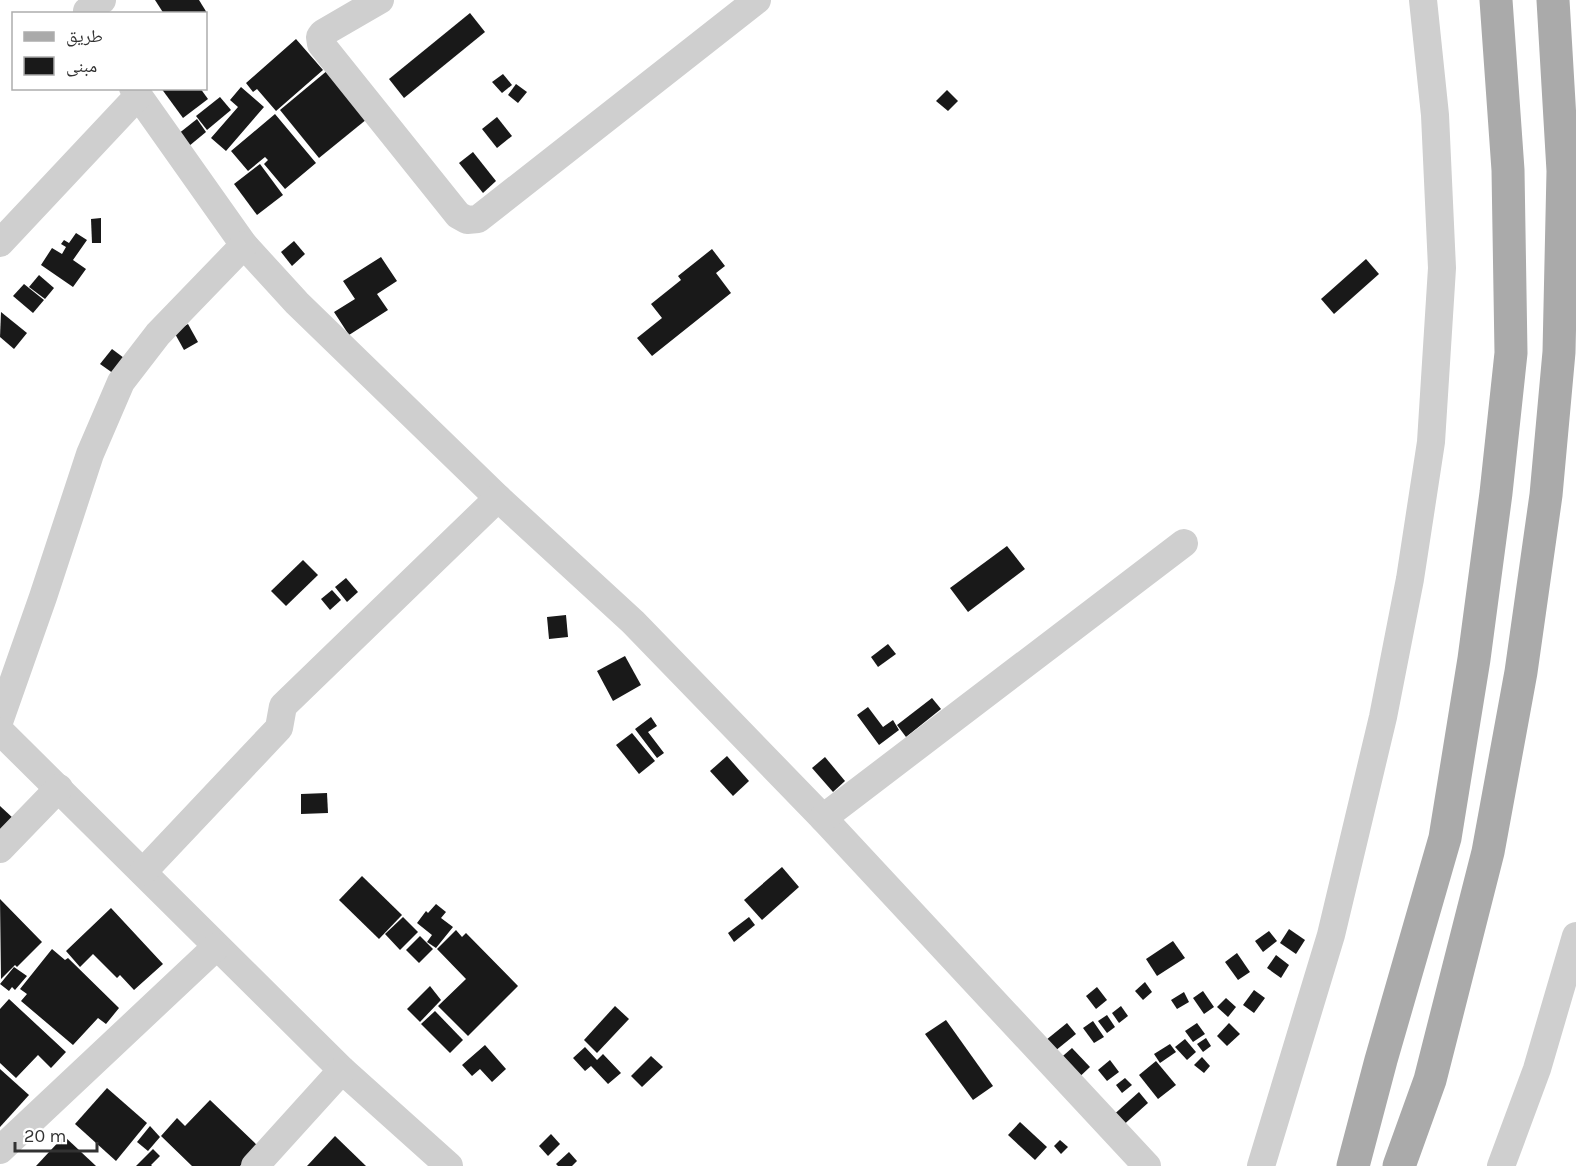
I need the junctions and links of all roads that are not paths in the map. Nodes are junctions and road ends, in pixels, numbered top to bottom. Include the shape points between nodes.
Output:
1 (380, 0) edge
2 (757, 0) edge
3 (1423, 0) edge
4 (1496, 0) edge
5 (1553, 0) edge
6 (136, 92) edge
7 (0, 243) edge
8 (244, 245) junction
9 (498, 498) junction
10 (1184, 543) dead end
11 (0, 718) edge
12 (0, 731) edge
13 (59, 788) junction
14 (823, 818) junction
15 (0, 849) edge
16 (143, 872) junction
17 (1576, 936) edge
18 (216, 947) junction
19 (342, 1070) junction
20 (0, 1150) edge
21 (255, 1166) edge
22 (449, 1166) edge
23 (1147, 1166) edge
24 (1261, 1166) edge
25 (1353, 1166) edge
26 (1400, 1166) edge
27 (1501, 1166) edge

1 - 2 street via 323,33 321,44 458,215 467,219 478,219
3 - 24 street via 1435,115 1442,268 1431,442 1383,717 1331,935
4 - 25 main road via 1508,170 1511,353 1496,493 1445,838
5 - 26 main road via 1563,182 1559,352 1544,507 1521,672 1488,852 1430,1080
6 - 7 street
6 - 8 street
8 - 9 street via 297,303
8 - 11 street via 158,334 121,382 90,454
9 - 14 street via 633,622
9 - 16 street via 283,706 279,728
10 - 14 street
12 - 13 street
13 - 15 street
13 - 16 street
14 - 23 street
16 - 18 street
17 - 27 street via 1537,1069
18 - 19 street
18 - 20 street
19 - 21 street
19 - 22 street

